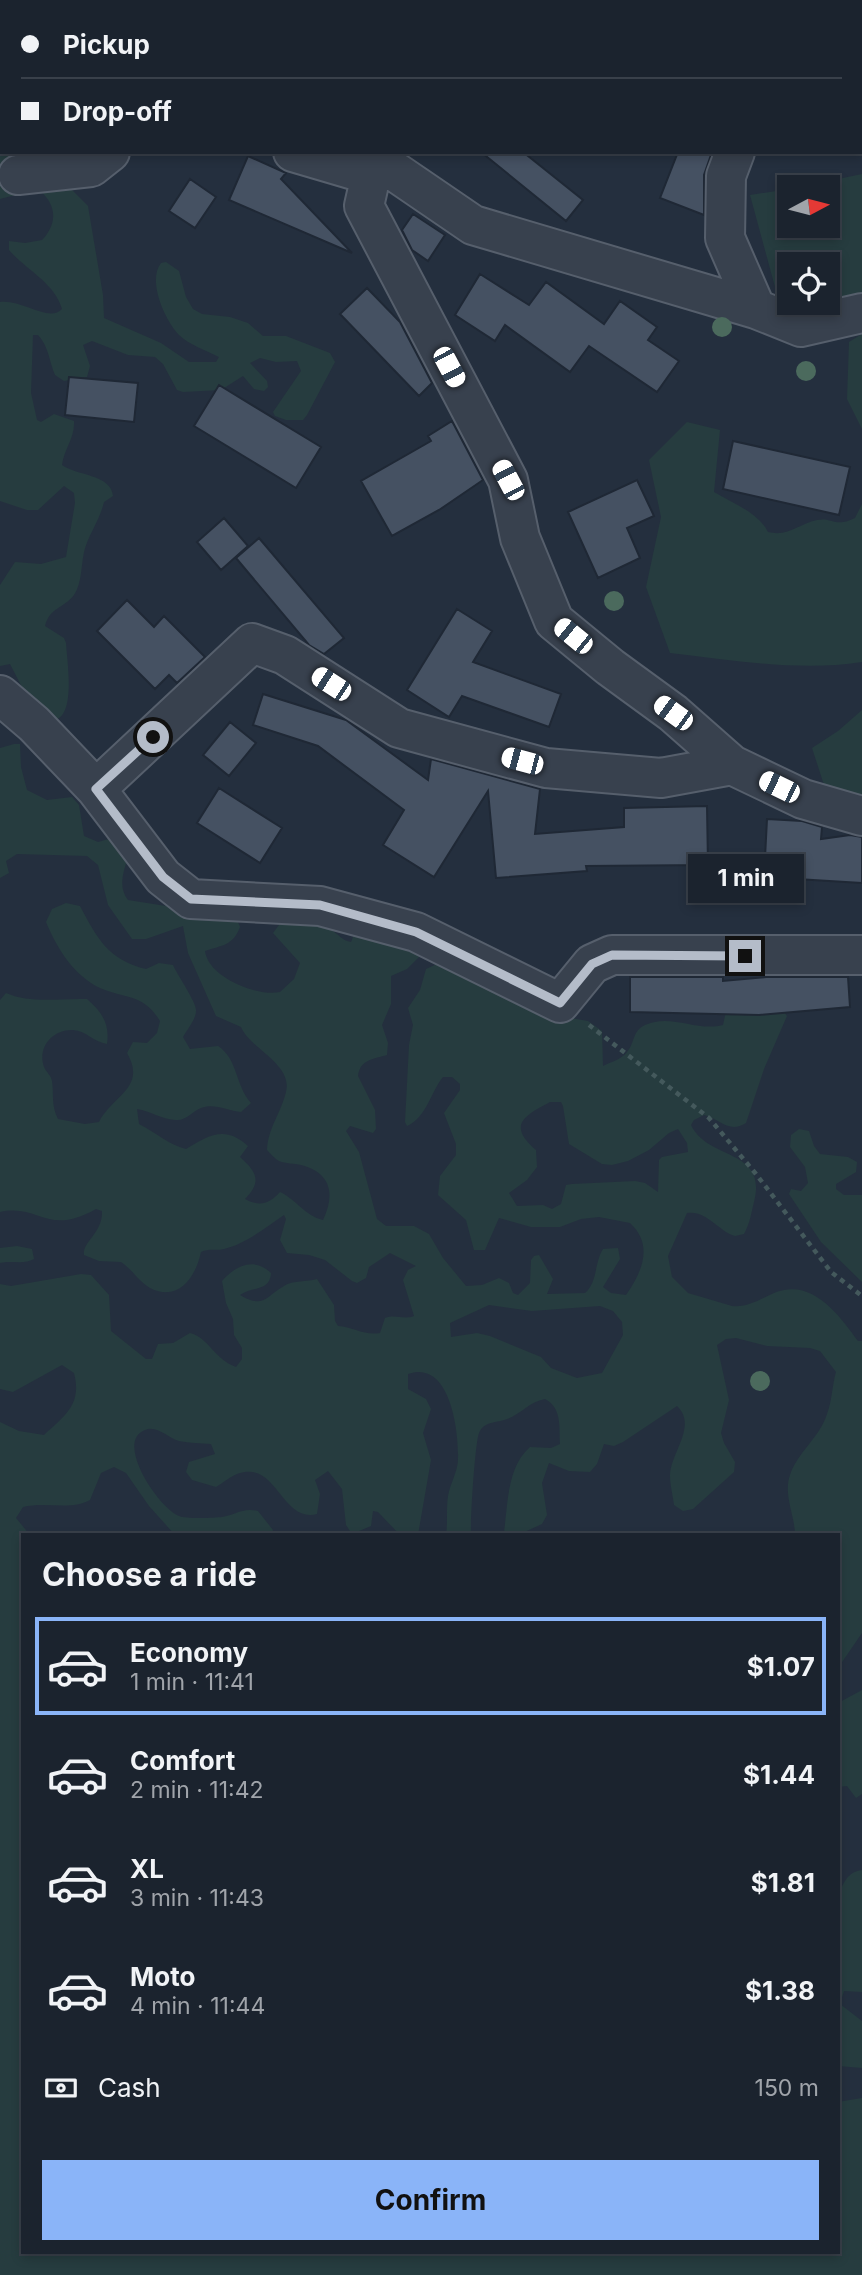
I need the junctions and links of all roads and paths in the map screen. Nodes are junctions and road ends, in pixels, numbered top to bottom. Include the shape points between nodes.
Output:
1 (107, 154) edge
2 (300, 154) edge
3 (734, 154) edge
4 (18, 175) dead end
5 (371, 175) junction
6 (757, 309) junction
7 (862, 313) edge
8 (0, 695) edge
9 (732, 765) junction
10 (96, 789) junction
11 (862, 816) edge
12 (862, 955) edge
13 (560, 1003) junction
14 (862, 1296) edge

1 - 4 street via 91,167
2 - 5 street
3 - 6 street via 726,176 725,239
5 - 6 street via 391,169 472,225
5 - 9 street via 364,206 508,480 520,538 554,621
6 - 7 street via 801,327
8 - 10 street
9 - 10 street via 661,778 546,768 399,728 285,655 253,643
9 - 11 street via 803,799
10 - 13 street via 163,877 191,899 320,905 416,932
12 - 13 street via 612,955 592,964
13 - 14 path via 709,1118 831,1272

